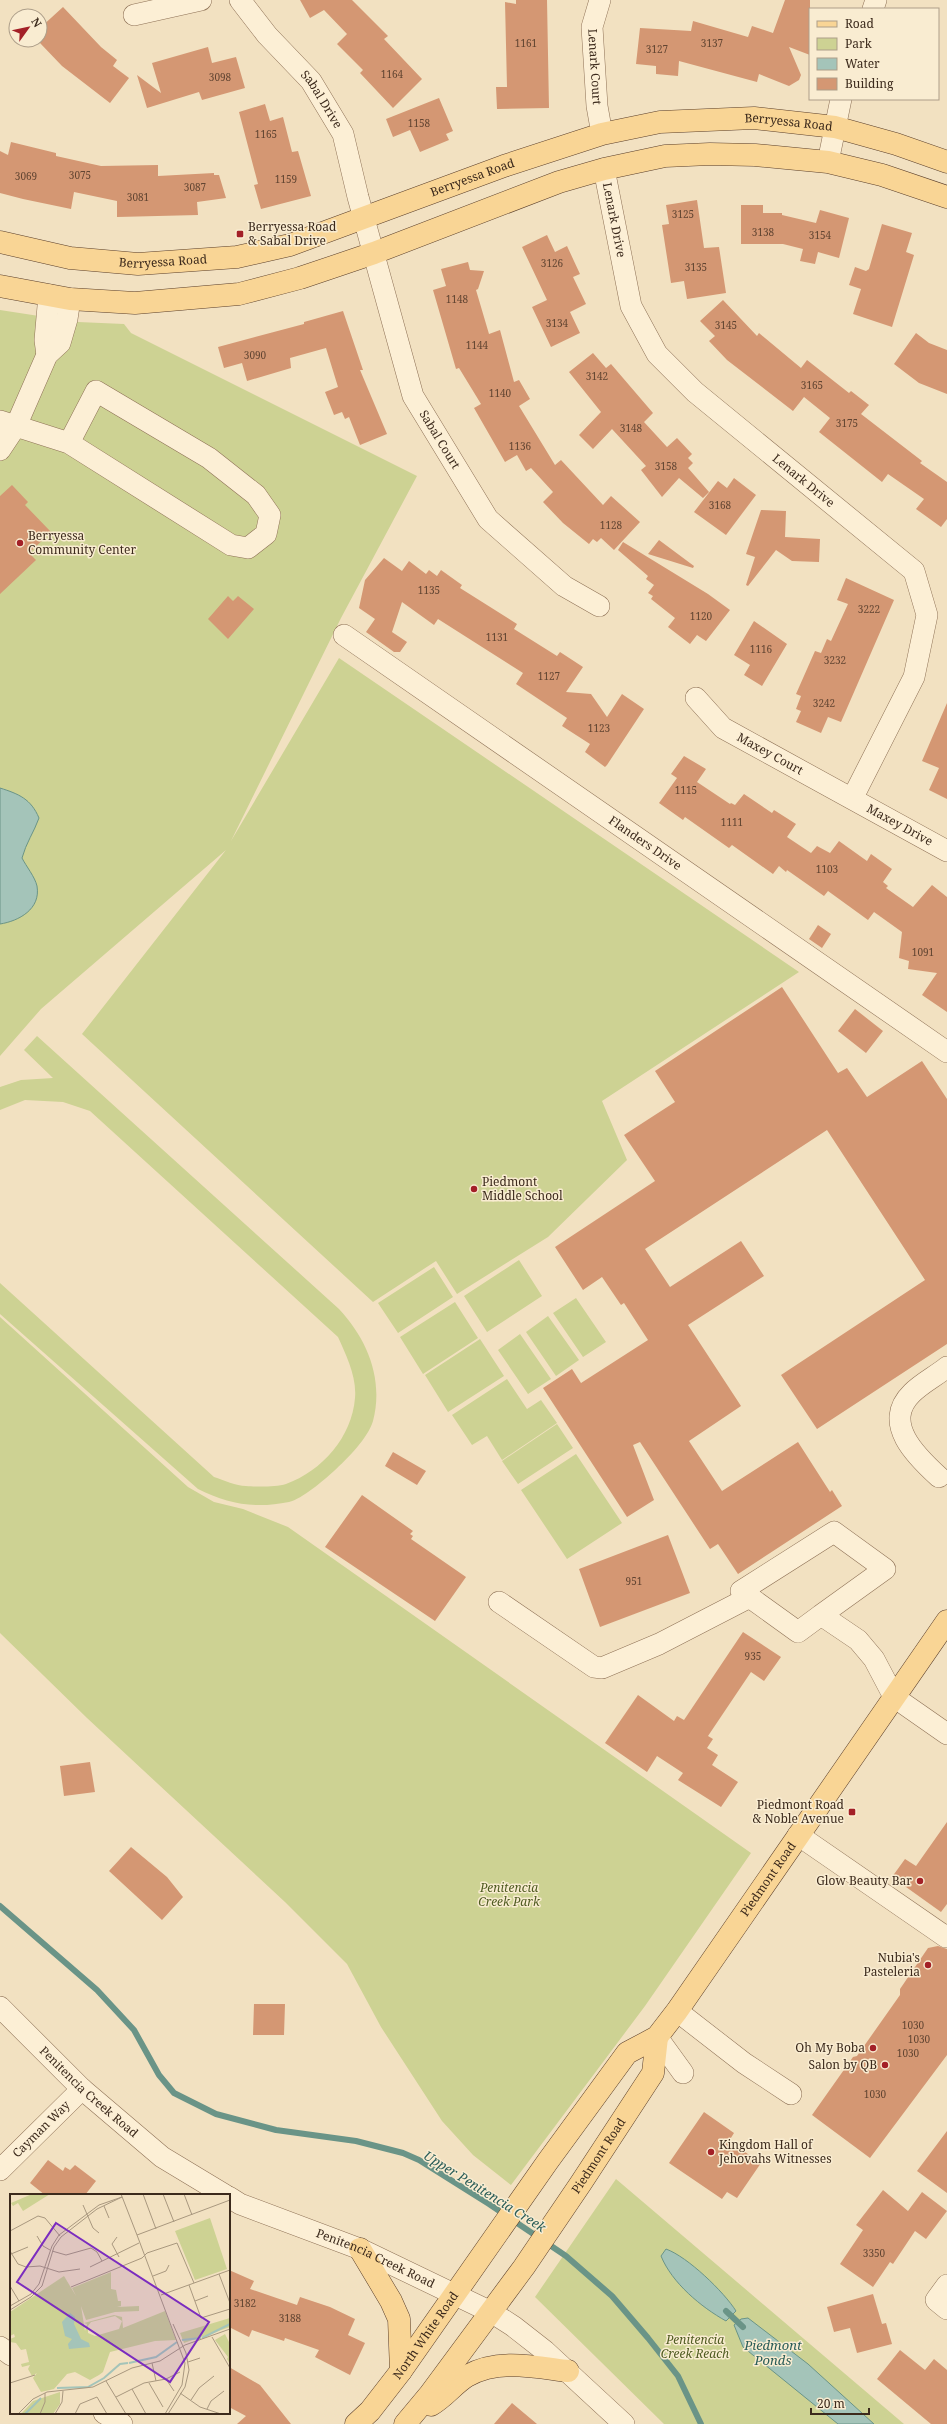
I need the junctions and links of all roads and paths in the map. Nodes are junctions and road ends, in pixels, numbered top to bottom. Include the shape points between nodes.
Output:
1 (201, 0) edge
2 (240, 0) edge
3 (600, 0) edge
4 (134, 15) dead end
5 (841, 100) edge
6 (835, 127) junction
7 (602, 134) junction
8 (828, 162) junction
9 (947, 162) edge
10 (604, 169) junction
11 (947, 197) edge
12 (365, 219) junction
13 (0, 242) edge
14 (374, 253) junction
15 (0, 286) edge
16 (60, 297) junction
17 (8, 424) edge
18 (69, 443) junction
19 (0, 450) edge
20 (599, 606) dead end
21 (344, 635) dead end
22 (696, 698) dead end
23 (853, 797) junction
24 (947, 851) edge
25 (947, 1052) edge
26 (947, 1368) edge
27 (944, 1475) edge
28 (750, 1597) junction
29 (499, 1602) dead end
30 (821, 1615) junction
31 (947, 1621) edge
32 (894, 1697) junction
33 (947, 1734) edge
34 (798, 1835) junction
35 (947, 1935) edge
36 (0, 2007) edge
37 (677, 2011) junction
38 (657, 2037) junction
39 (682, 2073) dead end
40 (82, 2089) junction
41 (792, 2094) dead end
42 (0, 2170) edge
43 (223, 2194) edge
44 (230, 2198) edge
45 (490, 2243) joint
46 (360, 2249) junction
47 (947, 2285) edge
48 (456, 2294) junction
49 (947, 2309) edge
50 (491, 2312) junction
51 (401, 2371) junction
52 (568, 2371) junction
53 (106, 2414) edge
54 (409, 2420) edge
55 (122, 2424) edge
56 (356, 2424) edge
57 (624, 2424) edge

1 - 4 street
2 - 12 street, Sabal Drive via 267,35 310,81 343,134
3 - 7 street, Lenark Court via 592,27 597,106
5 - 6 street
6 - 7 main road, Berryessa Road via 754,118 660,122
6 - 8 street
6 - 9 main road, Berryessa Road
7 - 12 main road, Berryessa Road via 504,166
8 - 10 main road via 755,155 710,154 665,156
8 - 11 main road via 882,175
10 - 14 main road via 559,182
10 - 23 street, Lenark Drive via 631,306 657,354 695,392 914,571 927,615 914,677
12 - 13 main road, Berryessa Road via 290,245 237,257 138,264 70,258
12 - 14 street, Sabal Court
14 - 16 main road via 300,278 239,294 135,303
14 - 20 street, Sabal Court via 413,396 488,519 564,586
15 - 16 main road
16 - 17 street via 45,340 47,355
17 - 18 street
17 - 19 street
18 - 18 street via 231,545 248,548 266,534 270,515 256,494 210,458 96,391
21 - 25 street, Flanders Drive
22 - 23 street, Maxey Court via 723,728
23 - 24 street, Maxey Drive
26 - 27 street via 912,1393 900,1416 904,1439 916,1456
28 - 29 street via 659,1644 602,1668 594,1667
28 - 30 street via 798,1632
28 - 30 street via 741,1591 834,1532 885,1569
30 - 32 street via 858,1640 874,1659
31 - 32 main road, Piedmont Road
32 - 33 street
32 - 34 main road, Piedmont Road
34 - 35 street via 916,1917 946,1937
34 - 37 main road, Piedmont Road
36 - 40 street, Penitencia Creek Road
37 - 38 main road, Piedmont Road
37 - 41 street via 744,2063
38 - 39 street
38 - 45 main road, Piedmont Road via 627,2053
38 - 50 main road, Piedmont Road via 653,2073 581,2183
40 - 42 street, Cayman Way
40 - 43 street, Penitencia Creek Road via 162,2157
44 - 46 street, Penitencia Creek Road via 240,2204
45 - 48 main road, North White Road
46 - 48 street, Penitencia Creek Road
46 - 51 main road via 399,2319
47 - 49 street via 936,2300
48 - 50 street, Penitencia Creek Road
48 - 51 main road, North White Road
50 - 52 street, Penitencia Creek Road via 513,2326
50 - 54 main road
51 - 56 main road, North White Road via 370,2411
52 - 54 main road via 492,2366 467,2376 438,2401
52 - 57 street, Penitencia Creek Road
53 - 55 street

